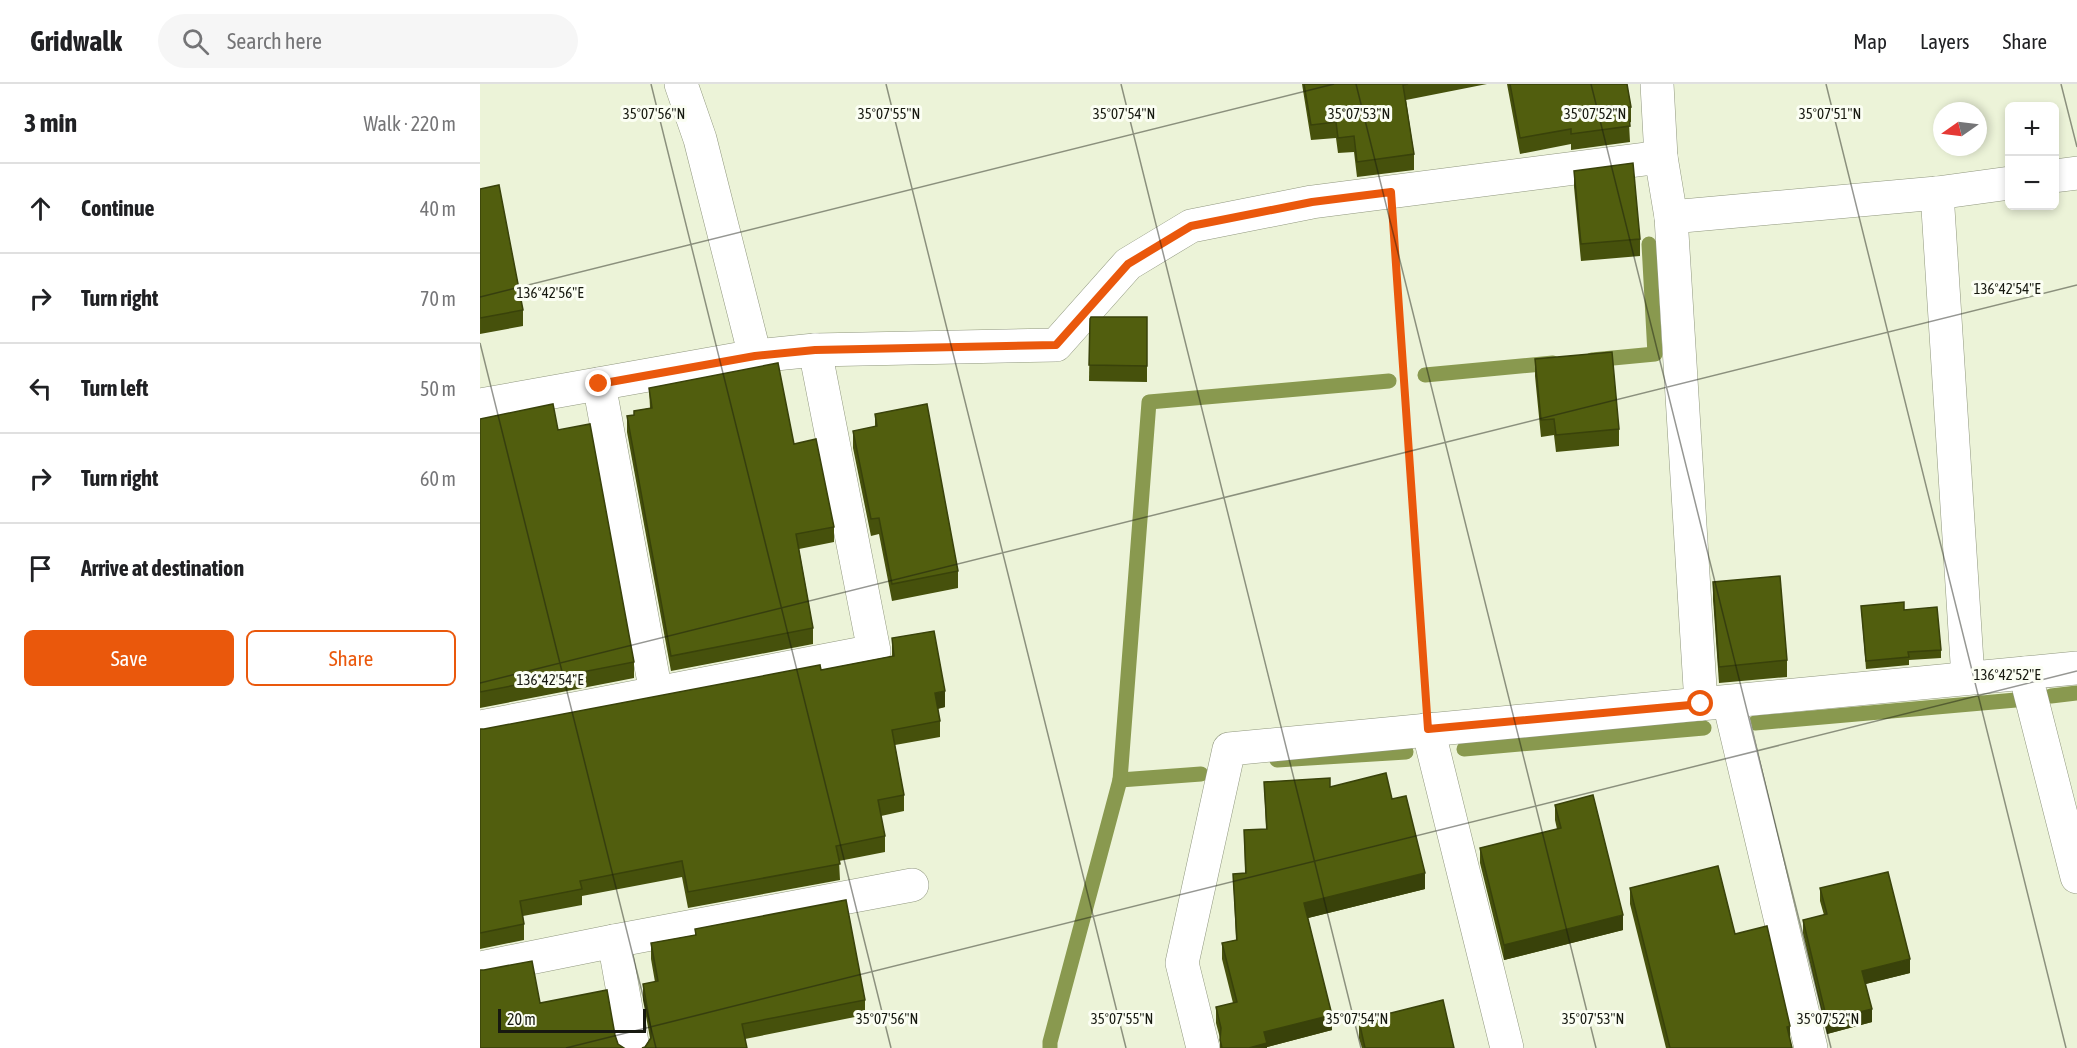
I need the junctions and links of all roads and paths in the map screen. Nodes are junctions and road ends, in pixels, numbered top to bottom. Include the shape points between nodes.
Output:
1 (681, 84) edge
2 (1657, 84) edge
3 (1661, 157) junction
4 (2077, 172) edge
5 (2059, 175) edge
6 (2005, 184) edge
7 (1391, 192) junction
8 (1937, 194) junction
9 (1671, 217) junction
10 (815, 350) junction
11 (755, 356) junction
12 (599, 384) junction
13 (480, 405) edge
14 (2077, 668) edge
15 (2025, 673) junction
16 (1968, 678) junction
17 (656, 693) junction
18 (1715, 703) junction
19 (480, 727) edge
20 (1428, 729) junction
21 (2077, 877) edge
22 (912, 885) dead end
23 (614, 941) junction
24 (480, 968) edge
25 (633, 1048) edge
26 (1203, 1048) edge
27 (1507, 1048) edge
28 (1811, 1048) edge

1 - 11 street via 700,140
2 - 3 street
3 - 7 street
3 - 9 street
4 - 5 street
6 - 8 street
7 - 10 street via 1312,202 1191,226 1128,264 1056,345
7 - 20 path
8 - 9 street
8 - 16 street
9 - 18 street
10 - 11 street
10 - 17 street via 874,651
11 - 12 street
12 - 13 street
12 - 17 street
14 - 15 street
15 - 16 street
15 - 21 street
16 - 18 street
17 - 19 street
18 - 20 street
18 - 28 street
20 - 26 street via 1230,749 1182,963
20 - 27 street
22 - 23 street
23 - 24 street
23 - 25 street

